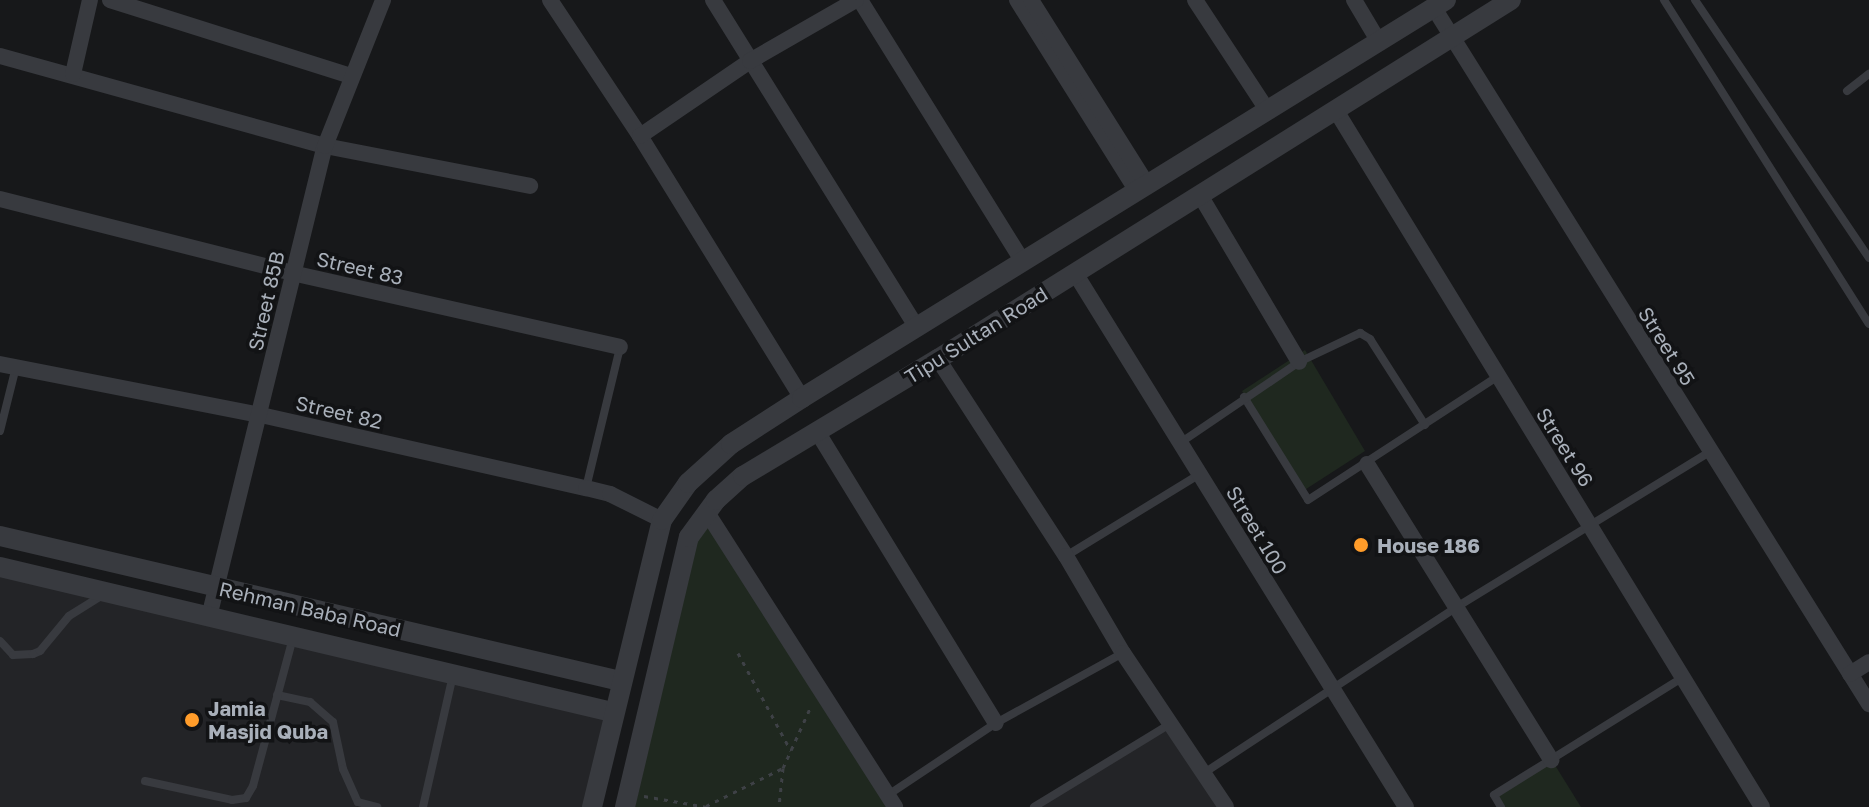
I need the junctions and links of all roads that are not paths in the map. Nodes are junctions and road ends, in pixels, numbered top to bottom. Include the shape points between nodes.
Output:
1 (90, 0) edge
2 (110, 0) edge
3 (383, 0) edge
4 (550, 0) edge
5 (713, 0) edge
6 (858, 0) edge
7 (1017, 0) edge
8 (1031, 0) edge
9 (1195, 0) edge
10 (1354, 0) edge
11 (1511, 0) edge
12 (1664, 0) edge
13 (1695, 0) edge
14 (1440, 4) edge
15 (1452, 38) junction
16 (1379, 42) junction
17 (0, 56) edge
18 (750, 61) junction
19 (73, 74) junction
20 (1869, 74) edge
21 (351, 76) junction
22 (1847, 91) dead end
23 (1266, 108) junction
24 (1335, 109) junction
25 (640, 136) junction
26 (325, 146) junction
27 (530, 186) dead end
28 (1142, 187) junction
29 (1200, 195) junction
30 (0, 199) edge
31 (1098, 215) junction
32 (1117, 247) junction
33 (1869, 258) edge
34 (1023, 262) junction
35 (292, 273) junction
36 (1075, 273) junction
37 (1869, 324) edge
38 (917, 328) junction
39 (620, 347) joint
40 (938, 359) junction
41 (1299, 362) junction
42 (8, 365) edge
43 (856, 365) junction
44 (1498, 376) junction
45 (1244, 397) junction
46 (802, 398) junction
47 (873, 399) junction
48 (261, 415) junction
49 (1425, 425) junction
50 (0, 431) edge
51 (818, 433) junction
52 (1180, 443) junction
53 (1710, 452) junction
54 (1367, 464) junction
55 (1200, 474) junction
56 (586, 488) junction
57 (706, 511) junction
58 (662, 520) junction
59 (1591, 526) junction
60 (0, 536) edge
61 (1066, 556) junction
62 (0, 567) edge
63 (217, 587) junction
64 (106, 593) junction
65 (1455, 608) junction
66 (209, 617) junction
67 (293, 638) junction
68 (0, 641) edge
69 (1123, 653) junction
70 (1869, 662) edge
71 (1850, 674) junction
72 (453, 675) junction
73 (1682, 678) junction
74 (620, 681) junction
75 (1332, 690) junction
76 (277, 695) junction
77 (1869, 704) edge
78 (612, 712) junction
79 (1172, 722) junction
80 (996, 723) junction
81 (1551, 760) junction
82 (1204, 773) junction
83 (145, 781) dead end
84 (632, 801) edge
85 (891, 801) edge
86 (377, 807) edge
87 (423, 807) edge
88 (592, 807) edge
89 (1034, 807) edge
90 (1226, 807) edge
91 (1406, 807) edge
92 (1501, 807) edge
93 (1762, 807) edge

1 - 19 street
2 - 21 street
3 - 21 street, Street 85B
4 - 25 street
5 - 18 street
6 - 18 street
6 - 34 street
7 - 28 street
8 - 28 street
9 - 23 street
10 - 16 street
11 - 15 street, Tipu Sultan Road
12 - 37 lane
13 - 33 lane
14 - 15 street, Street 95
14 - 16 street, Tipu Sultan Road
15 - 24 street, Tipu Sultan Road
15 - 53 street, Street 95
16 - 23 street, Tipu Sultan Road
17 - 19 street
18 - 25 street
18 - 38 street
19 - 26 street
20 - 22 lane
21 - 26 street, Street 85B
23 - 28 street, Tipu Sultan Road
24 - 29 street, Tipu Sultan Road
24 - 44 street, Street 96
25 - 46 street
26 - 27 street
26 - 35 street, Street 85B
28 - 31 street, Tipu Sultan Road
29 - 32 street, Tipu Sultan Road
29 - 41 street
30 - 35 street, Street 83
31 - 32 street
31 - 34 street, Tipu Sultan Road
32 - 36 street, Tipu Sultan Road
34 - 38 street, Tipu Sultan Road
35 - 39 street, Street 83
35 - 48 street, Street 85B
36 - 40 street, Tipu Sultan Road
36 - 52 street, Street 100
38 - 43 street, Tipu Sultan Road
39 - 56 lane
40 - 47 street, Tipu Sultan Road
40 - 61 street
41 - 45 lane
41 - 49 lane via 1360,333 1370,339
42 - 48 street, Street 82
42 - 50 lane
43 - 46 street, Tipu Sultan Road
43 - 47 street
44 - 49 lane
44 - 59 street, Street 96
45 - 52 lane
45 - 54 lane via 1308,500
46 - 58 street, Tipu Sultan Road via 731,444 688,483
47 - 51 street, Tipu Sultan Road
48 - 56 street, Street 82
48 - 63 street, Street 85B
49 - 54 lane
51 - 57 street, Tipu Sultan Road via 743,476
51 - 80 street
52 - 55 street, Street 100
53 - 59 lane
53 - 71 street, Street 95
54 - 65 street
55 - 61 lane
55 - 75 street, Street 100
56 - 58 street, Street 82
57 - 84 street, Tipu Sultan Road via 689,537
57 - 85 street
58 - 74 street, Tipu Sultan Road
59 - 65 lane
59 - 73 street, Street 96
60 - 63 street, Rehman Baba Road
61 - 69 street
62 - 64 street, Rehman Baba Road
63 - 66 street, Street 85B
63 - 74 street, Rehman Baba Road
64 - 66 street, Rehman Baba Road
64 - 68 lane via 69,616 40,651 13,655
65 - 75 lane
65 - 81 street
66 - 67 street, Rehman Baba Road
67 - 72 street, Rehman Baba Road
67 - 76 lane
69 - 79 street
69 - 80 lane
70 - 71 street
71 - 77 street, Street 95
72 - 78 street, Rehman Baba Road
72 - 87 lane
73 - 81 lane
73 - 93 street, Street 96
74 - 78 street, Tipu Sultan Road
75 - 82 lane
75 - 91 street, Street 100
76 - 83 lane via 246,798 232,800
76 - 86 lane via 310,702 333,722 343,769 358,802
78 - 88 street, Tipu Sultan Road
79 - 82 street
79 - 89 lane
80 - 85 lane
81 - 92 lane via 1494,795
82 - 90 street

